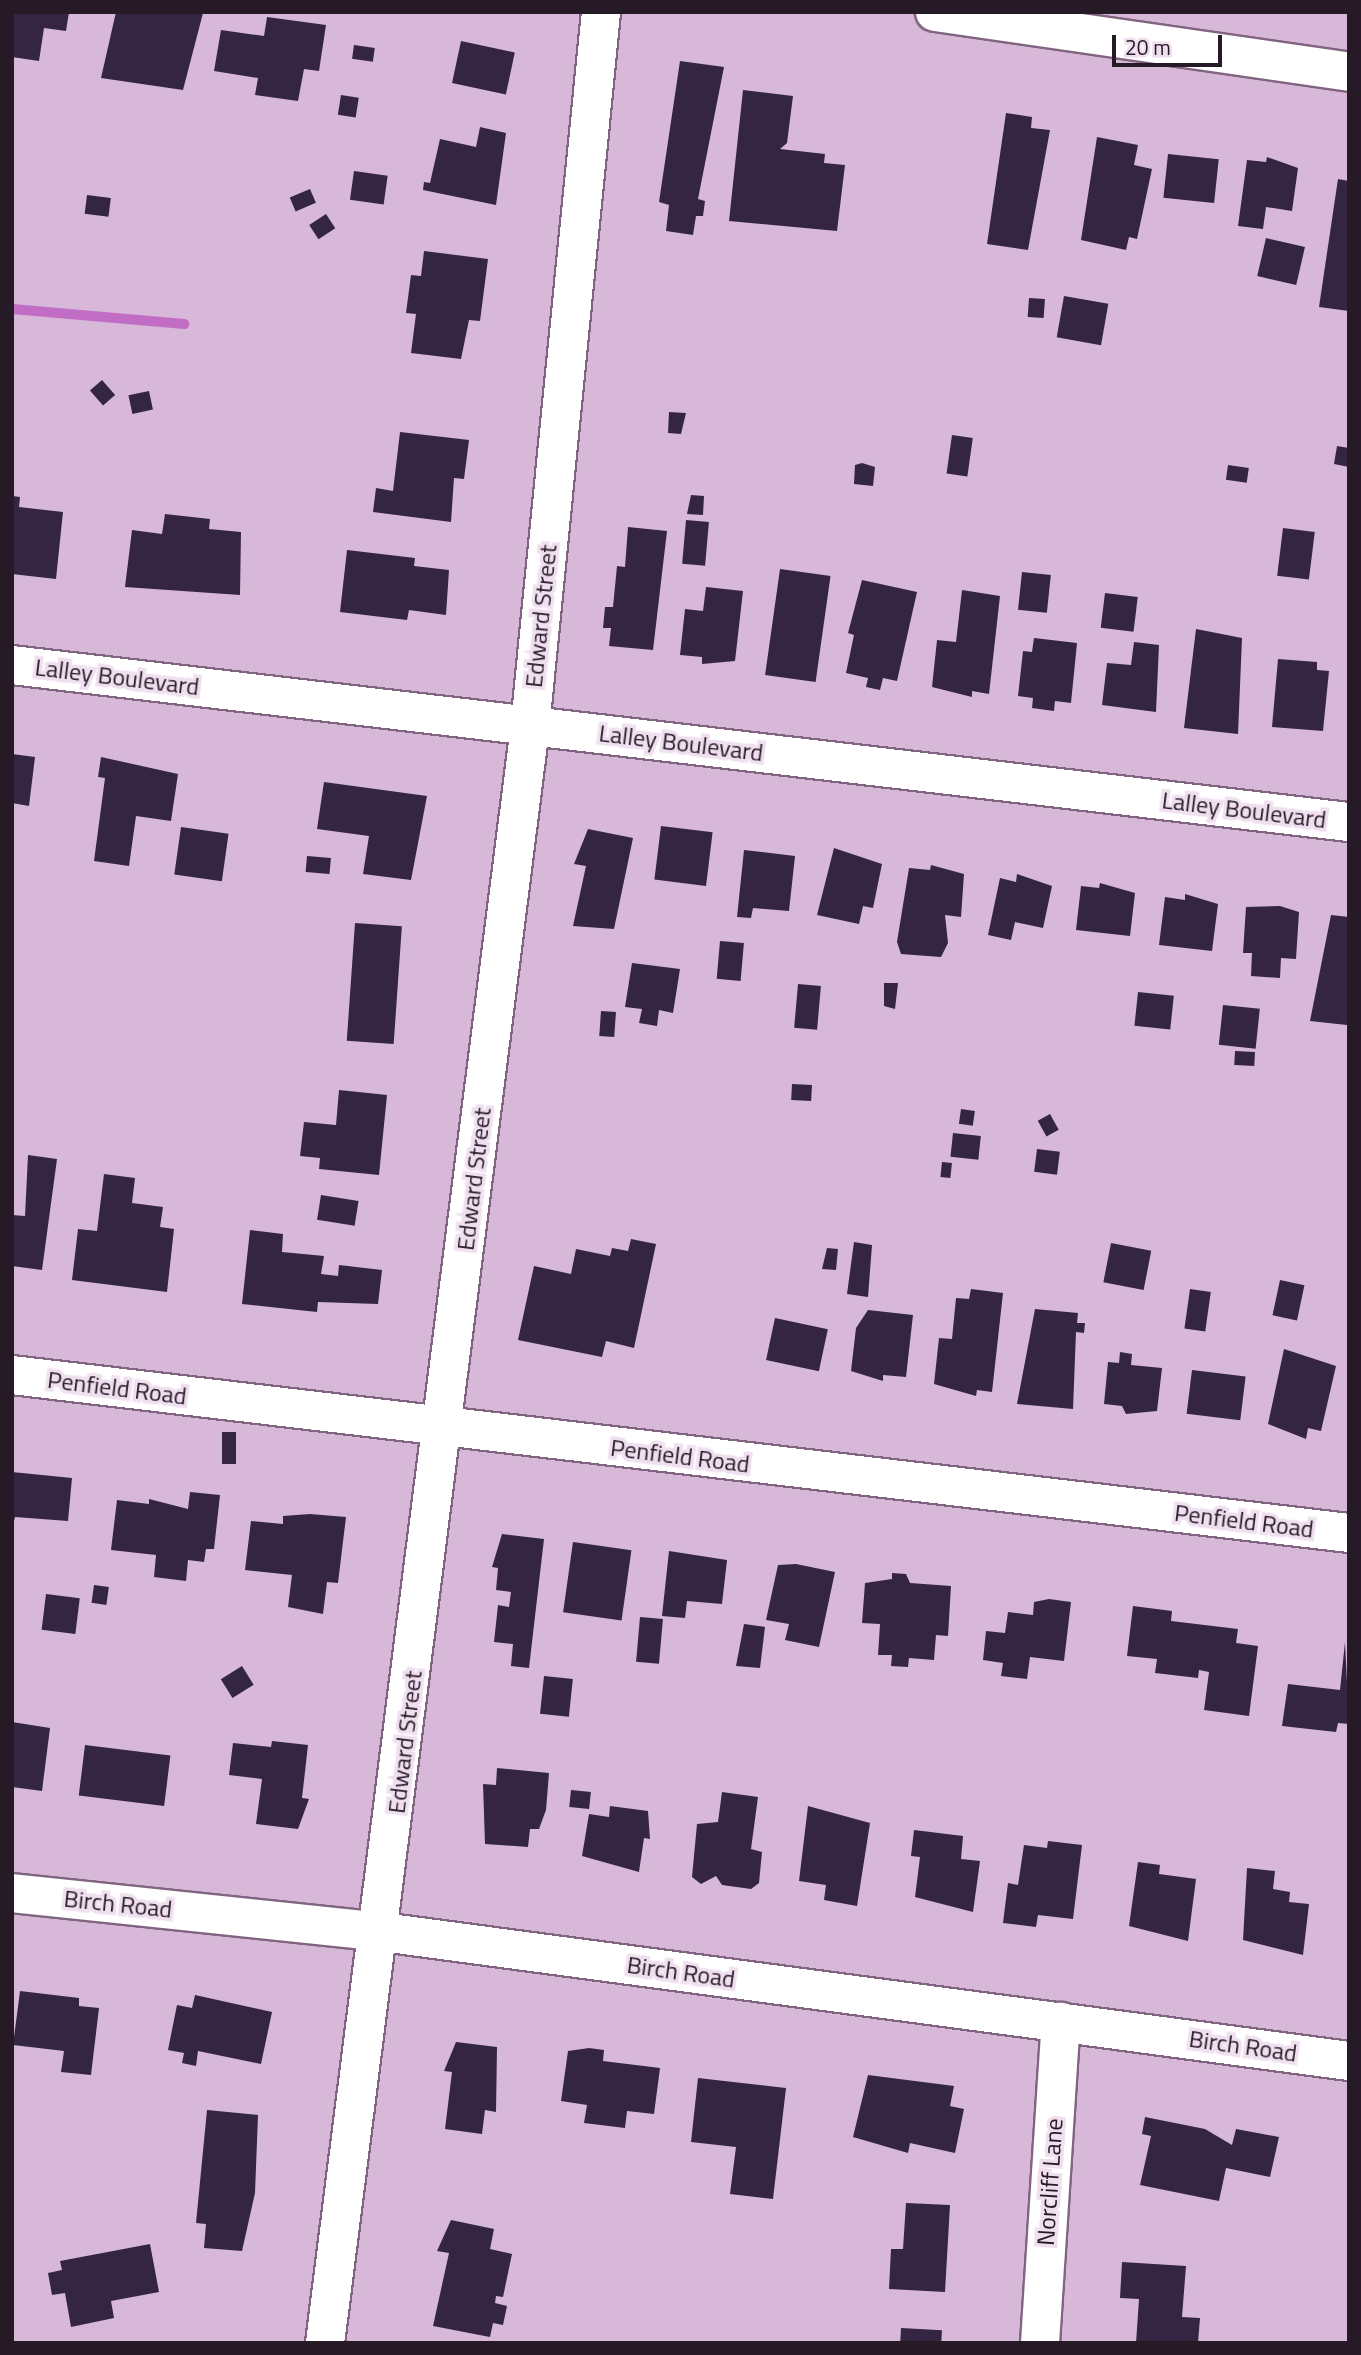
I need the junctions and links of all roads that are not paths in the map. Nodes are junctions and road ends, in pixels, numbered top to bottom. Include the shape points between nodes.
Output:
1 (601, 12) edge
2 (935, 12) edge
3 (1349, 72) edge
4 (12, 665) edge
5 (530, 726) junction
6 (1349, 822) edge
7 (12, 1375) edge
8 (443, 1428) junction
9 (1349, 1533) edge
10 (12, 1893) edge
11 (382, 1932) junction
12 (1061, 2022) junction
13 (1349, 2061) edge
14 (325, 2343) edge
15 (1040, 2343) edge

1 - 5 street, Edward Street
2 - 3 street
4 - 5 street, Lalley Boulevard
5 - 6 street, Lalley Boulevard
5 - 8 street, Edward Street
7 - 8 street, Penfield Road
8 - 9 street, Penfield Road
8 - 11 street, Edward Street
10 - 11 street, Birch Road
11 - 12 street, Birch Road
11 - 14 street, Edward Street
12 - 13 street, Birch Road
12 - 15 street, Norcliff Lane

